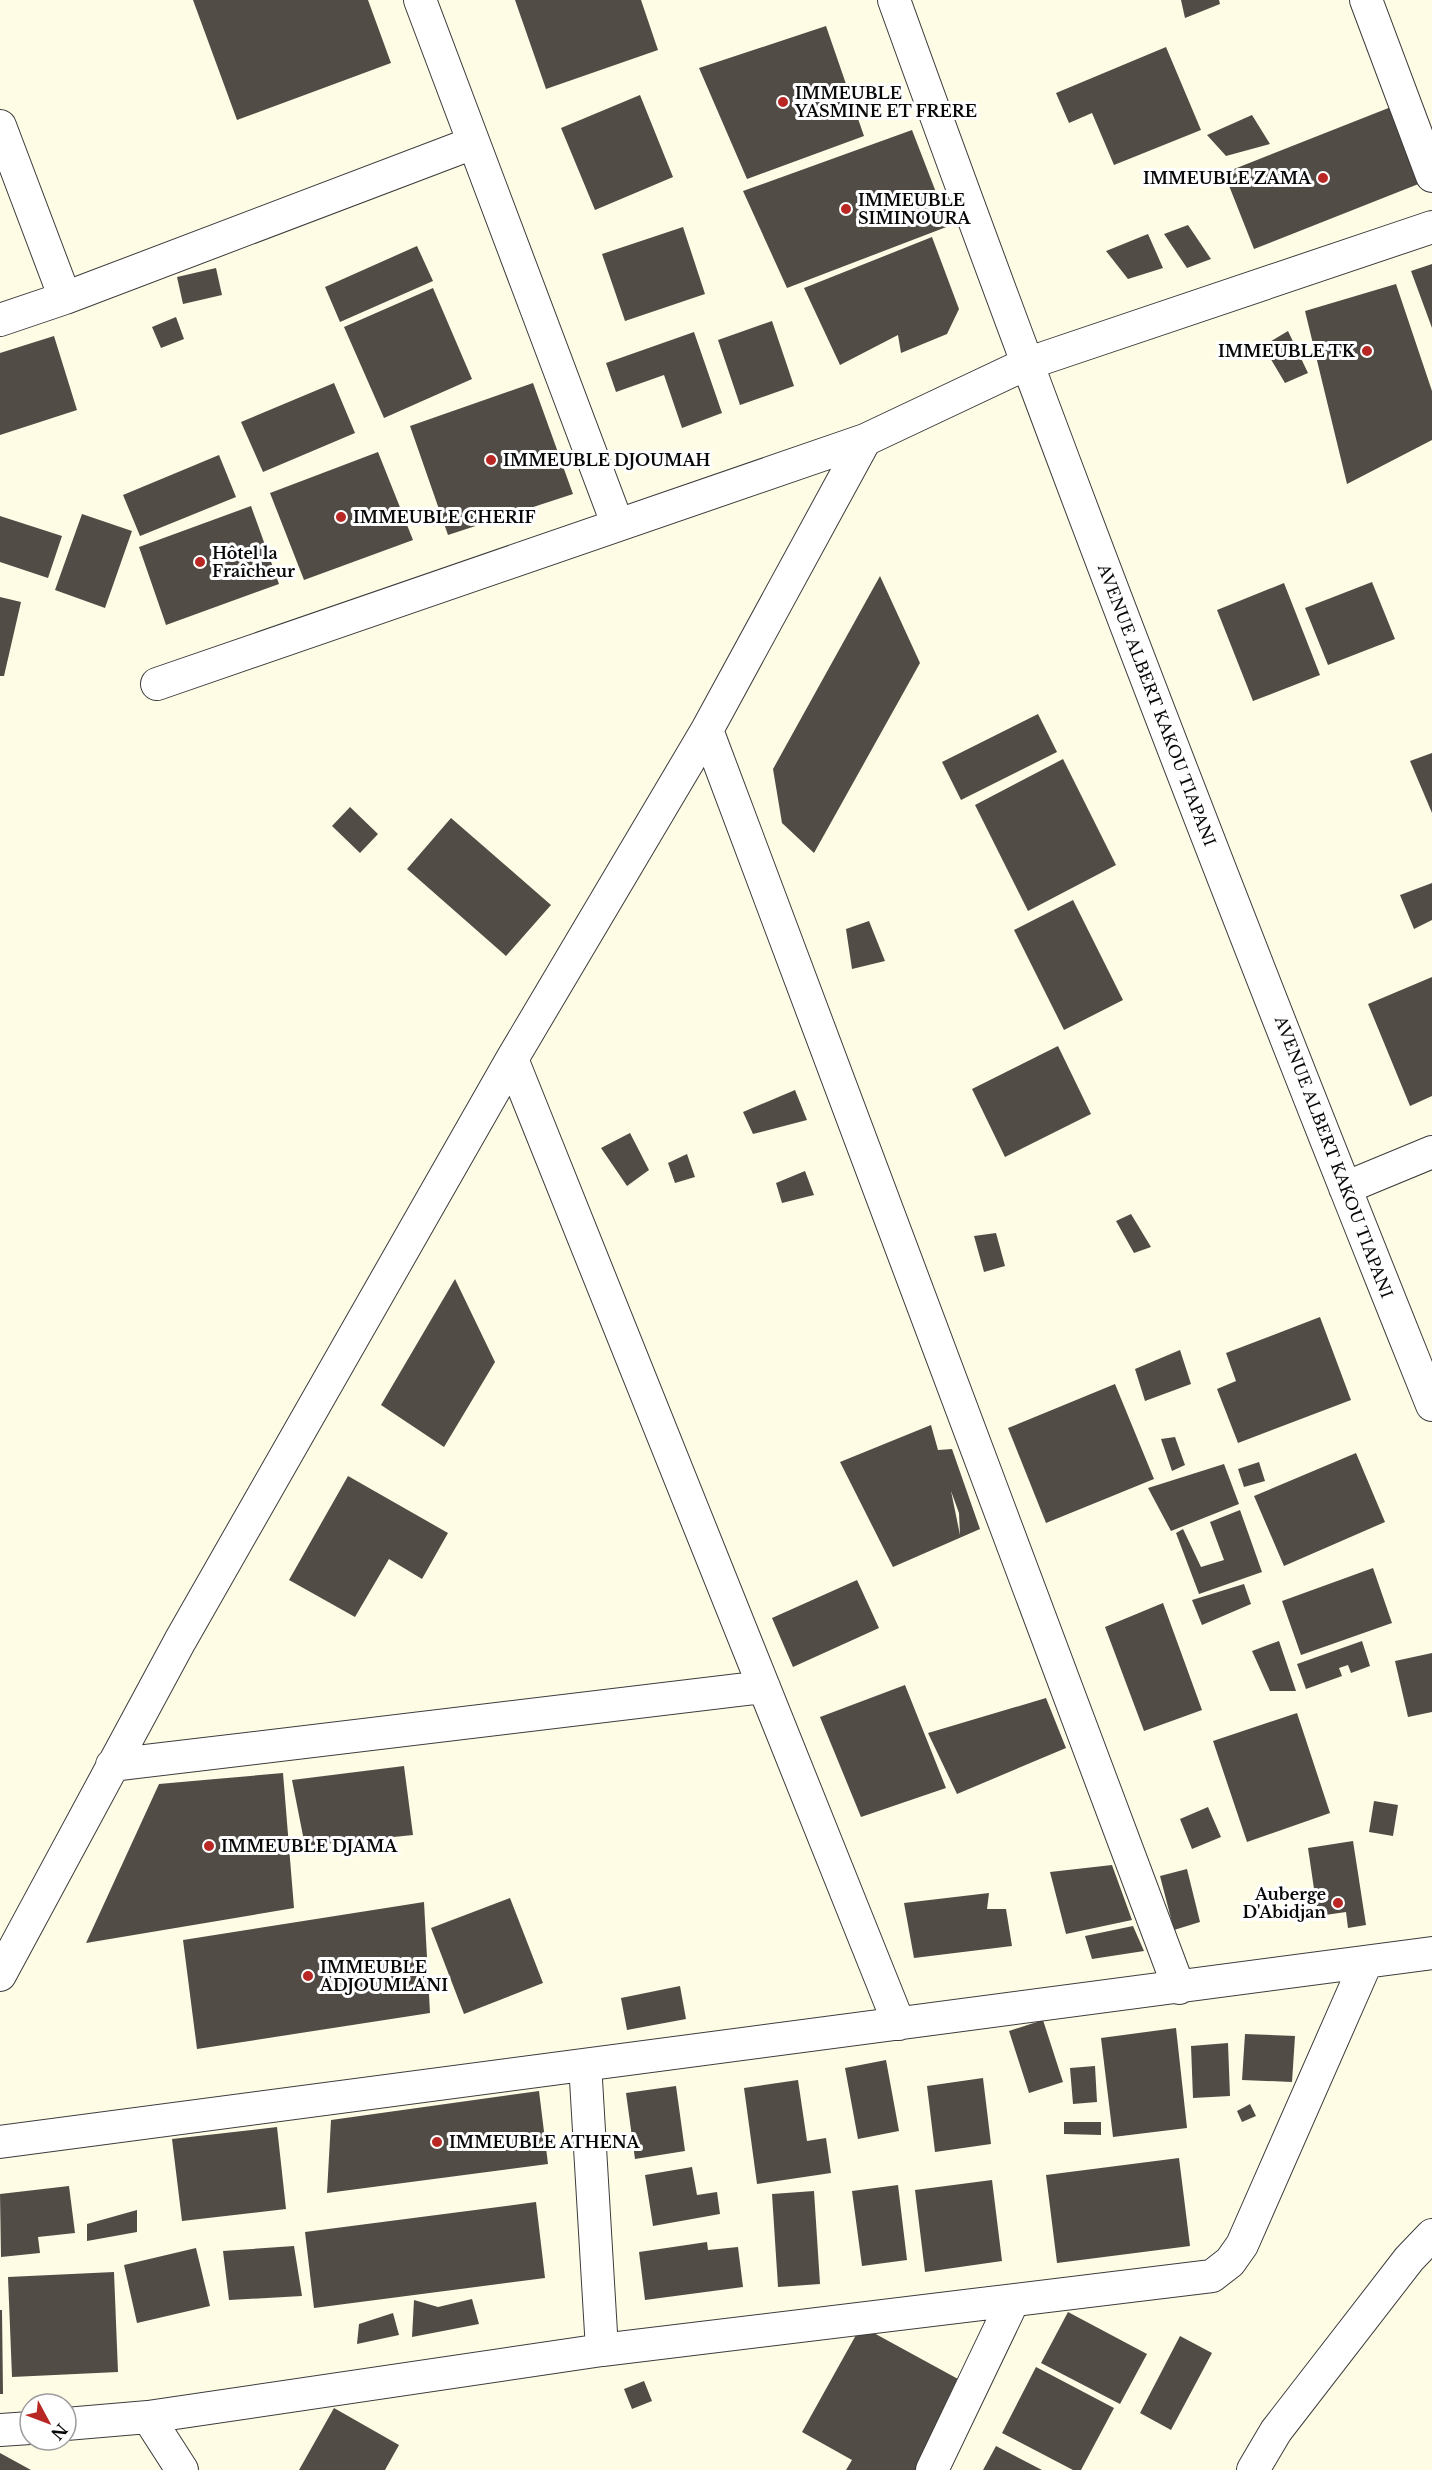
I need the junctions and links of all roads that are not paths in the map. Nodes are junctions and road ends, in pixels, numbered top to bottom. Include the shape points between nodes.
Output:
1 (420, 0) edge
2 (894, 0) edge
3 (1366, 0) edge
4 (0, 126) edge
5 (473, 142) junction
6 (1432, 176) edge
7 (1432, 227) edge
8 (65, 298) junction
9 (0, 320) edge
10 (1026, 364) junction
11 (865, 440) junction
12 (617, 523) junction
13 (157, 684) dead end
14 (707, 730) junction
15 (512, 1059) junction
16 (1432, 1152) edge
17 (1345, 1188) junction
18 (1432, 1405) edge
19 (764, 1687) junction
20 (112, 1765) junction
21 (1432, 1953) edge
22 (1366, 1963) junction
23 (0, 1975) edge
24 (1179, 1988) junction
25 (898, 2024) junction
26 (581, 2066) junction
27 (0, 2142) edge
28 (1432, 2235) edge
29 (1013, 2301) junction
30 (602, 2350) junction
31 (148, 2417) junction
32 (78, 2423) edge
33 (18, 2429) edge
34 (0, 2430) edge
35 (182, 2470) edge
36 (932, 2470) edge
37 (1253, 2470) edge

1 - 5 street
2 - 10 street, AVENUE ALBERT KAKOU TIAPANI
3 - 6 street
4 - 8 street
5 - 8 street
5 - 12 street
7 - 10 street
8 - 9 street
10 - 11 street
10 - 17 street, AVENUE ALBERT KAKOU TIAPANI
11 - 12 street
11 - 14 street
12 - 13 street
14 - 15 street
14 - 24 street
15 - 19 street
15 - 20 street
16 - 17 street
17 - 18 street, AVENUE ALBERT KAKOU TIAPANI
19 - 20 street
19 - 25 street
20 - 23 street
21 - 22 street
22 - 24 street
22 - 29 street via 1242,2245 1230,2262 1212,2276
24 - 25 street
25 - 26 street
26 - 27 street
26 - 30 street via 586,2080
28 - 37 street via 1276,2430
29 - 30 street
29 - 36 street
30 - 31 street
31 - 32 street
31 - 35 street
33 - 34 street

